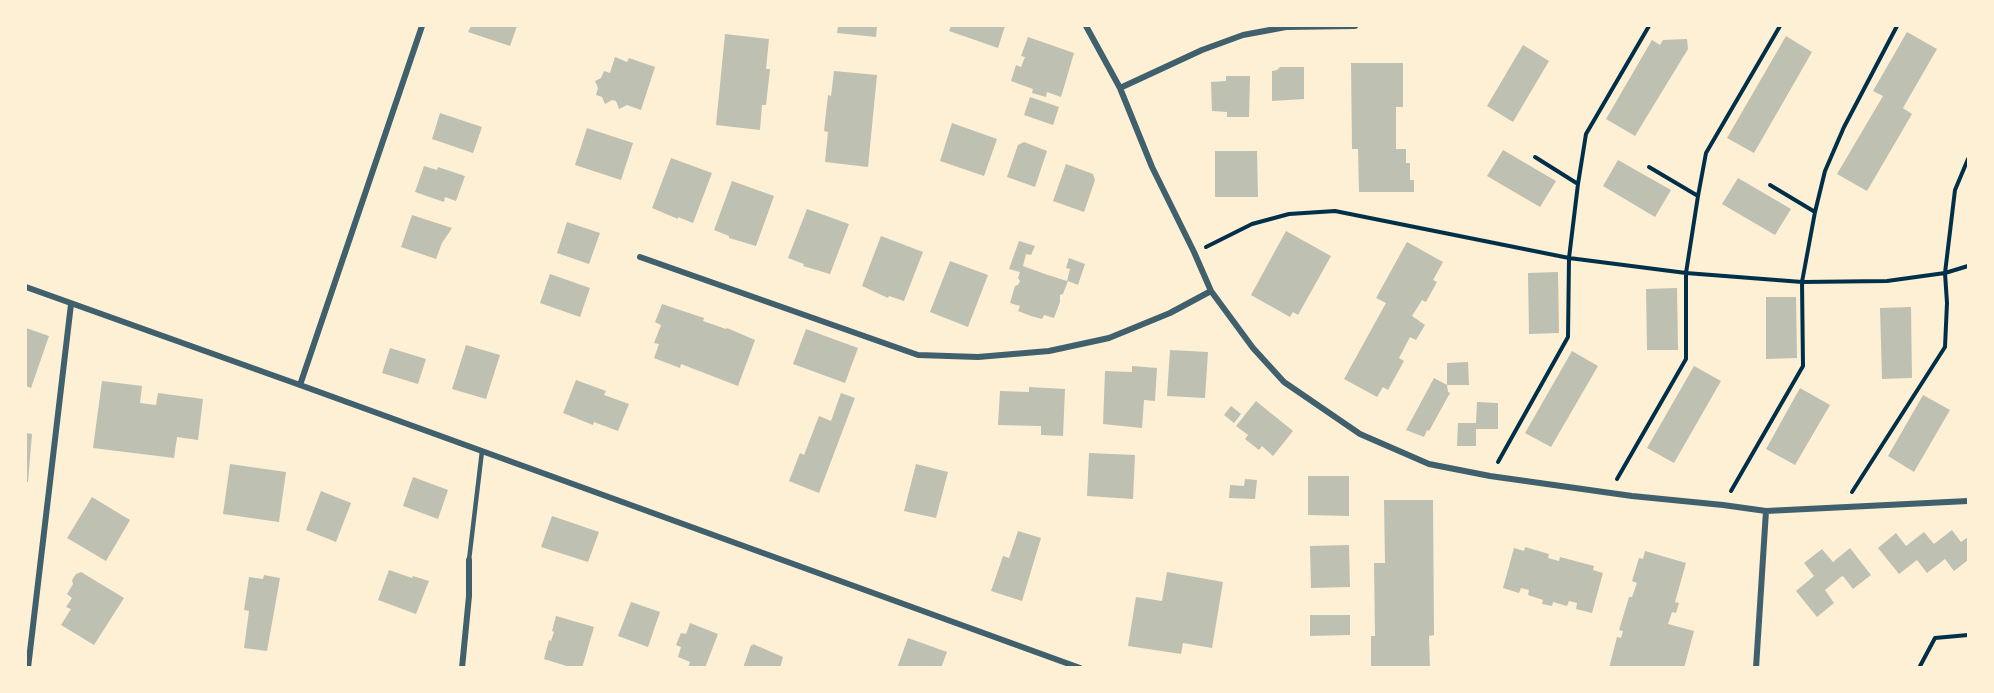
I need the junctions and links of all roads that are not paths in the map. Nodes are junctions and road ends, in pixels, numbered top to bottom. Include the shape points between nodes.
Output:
1 (422, 26) edge
2 (1086, 26) edge
3 (1355, 26) edge
4 (1120, 88) junction
5 (640, 257) dead end
6 (26, 288) edge
7 (1211, 291) junction
8 (71, 304) junction
9 (300, 385) junction
10 (482, 451) junction
11 (1968, 501) edge
12 (1766, 511) junction
13 (469, 560) joint
14 (28, 668) edge
15 (462, 668) edge
16 (1080, 668) edge
17 (1756, 668) edge

1 - 9 street
2 - 4 street
3 - 4 street via 1286,27 1243,35
4 - 7 street via 1152,167
5 - 7 street via 918,355 978,357 1049,351 1109,338
6 - 8 street
7 - 12 street via 1284,382 1360,434 1429,464 1490,476
8 - 9 street
8 - 14 street
9 - 10 street
10 - 13 lane
10 - 16 street
11 - 12 street
12 - 17 street
13 - 15 street

